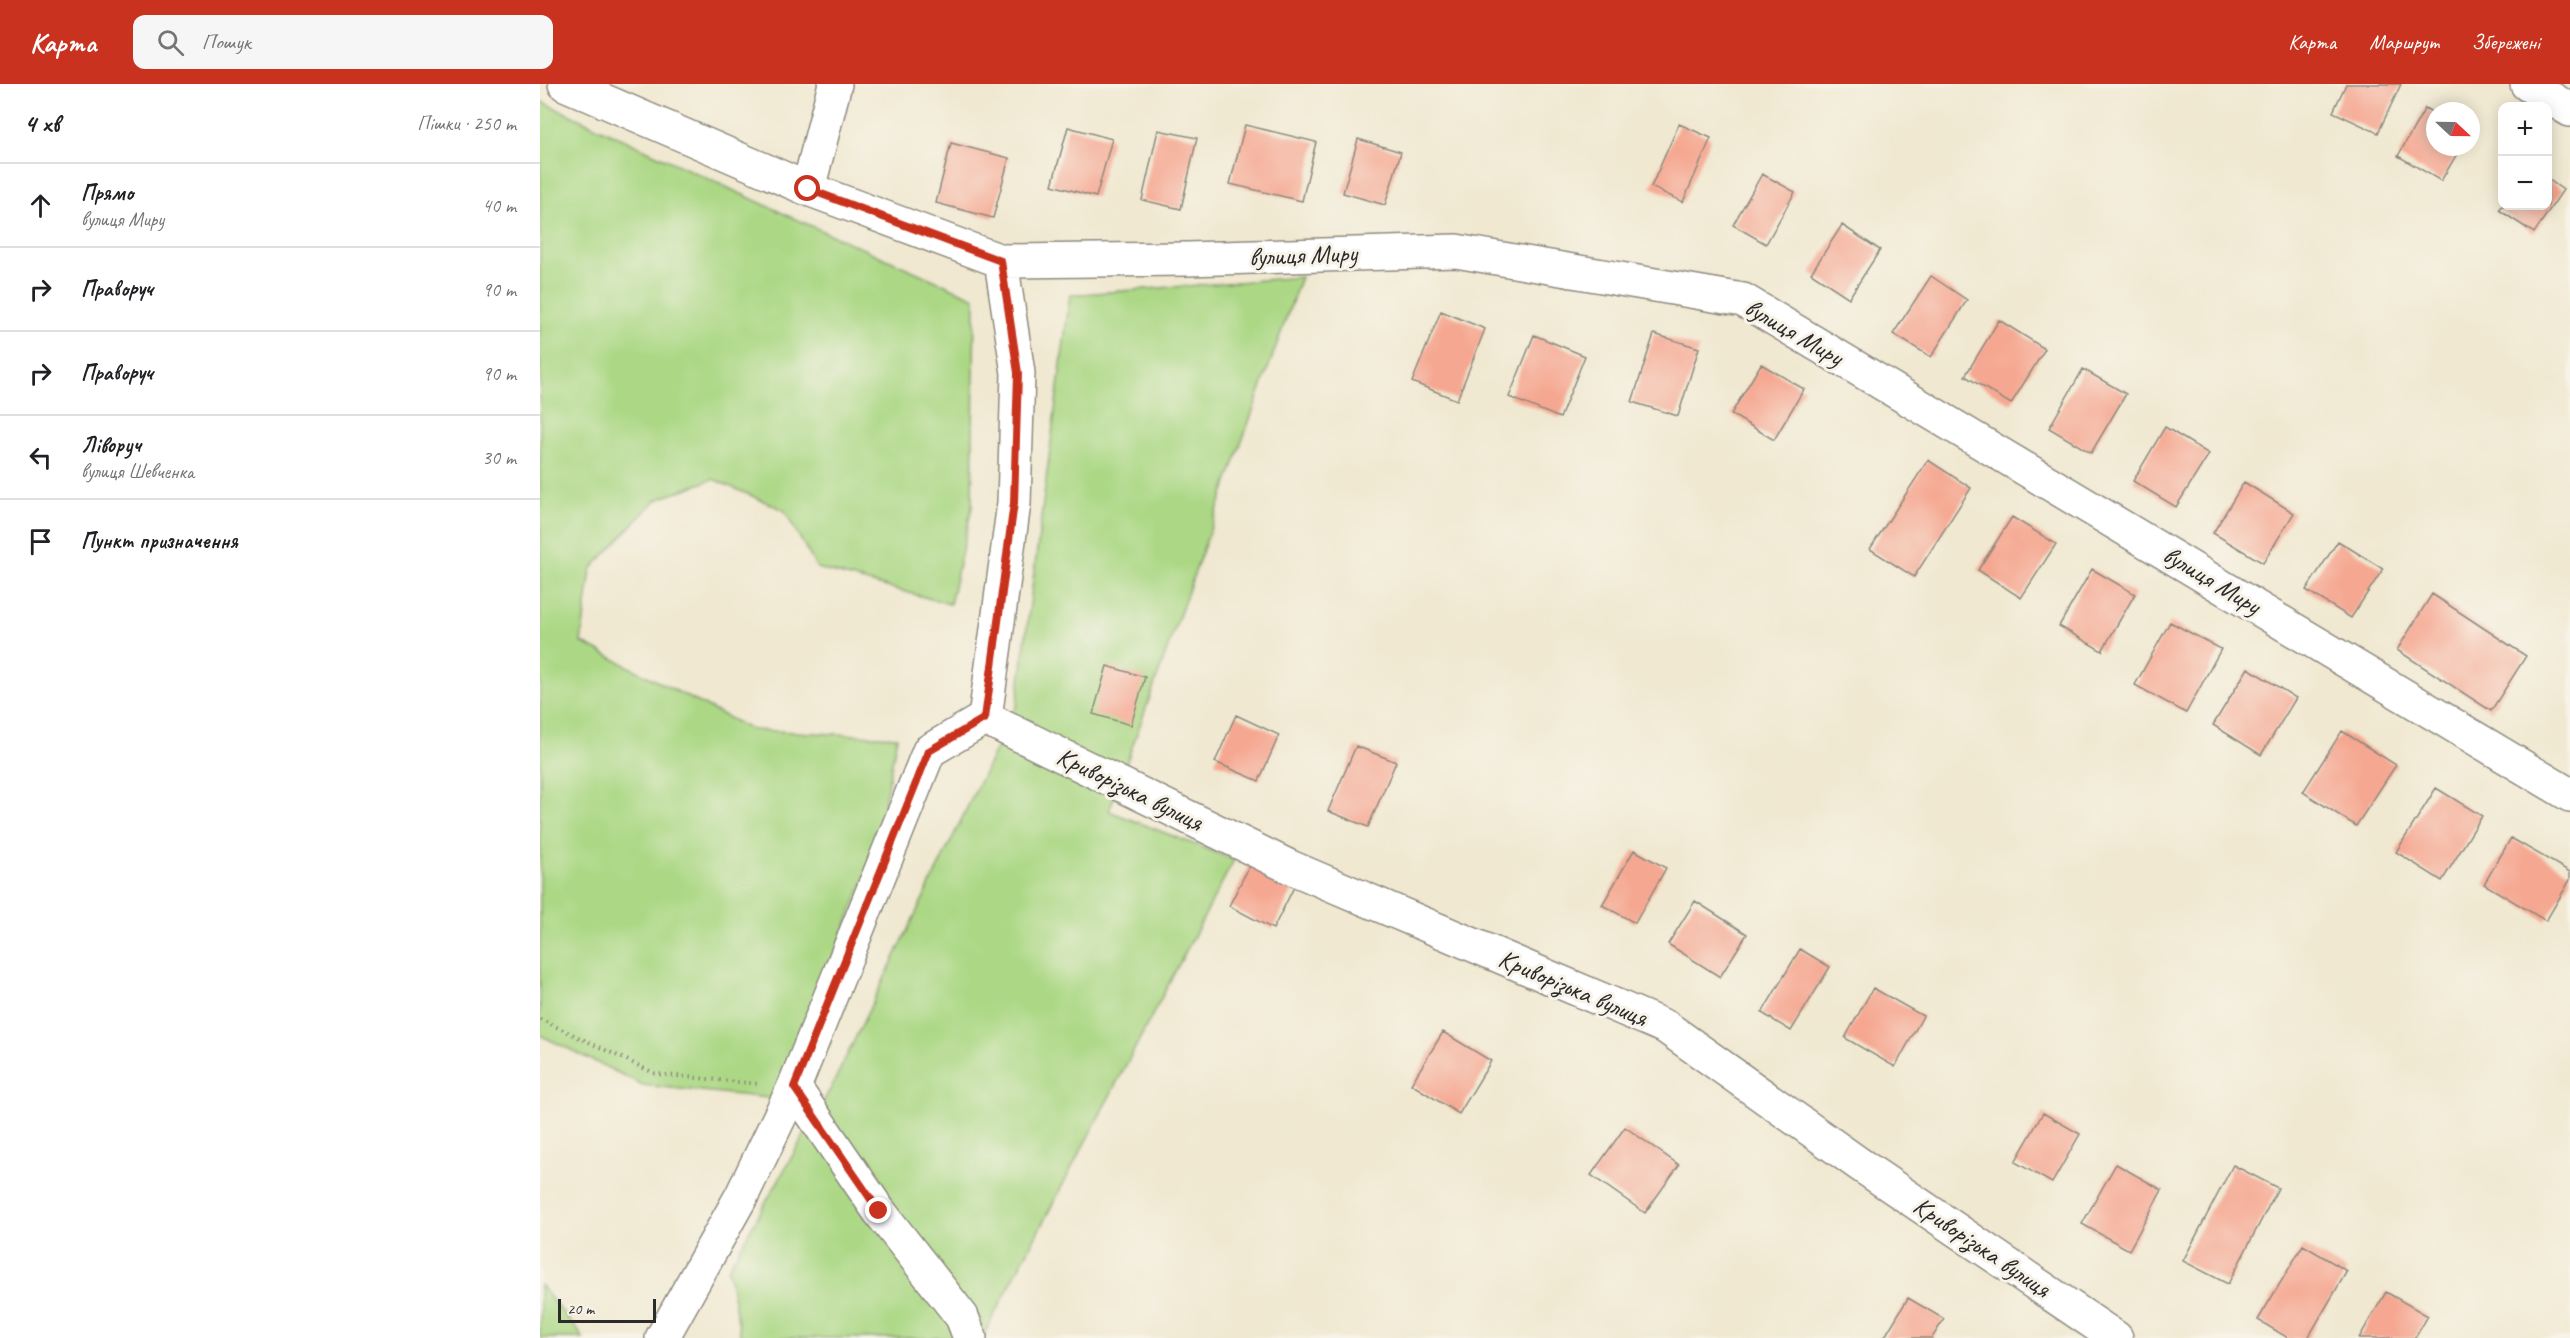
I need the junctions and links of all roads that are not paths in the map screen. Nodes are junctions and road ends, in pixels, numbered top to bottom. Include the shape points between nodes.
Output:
1 (566, 84) edge
2 (835, 84) edge
3 (2527, 84) edge
4 (2570, 110) edge
5 (808, 189) junction
6 (1001, 261) junction
7 (985, 718) junction
8 (2570, 795) edge
9 (794, 1087) junction
10 (662, 1338) edge
11 (970, 1338) edge
12 (2116, 1338) edge

1 - 5 street, вулиця Миру
2 - 5 street
3 - 4 street
5 - 6 street, вулиця Миру
6 - 7 street via 1018,373 1015,491
6 - 8 street, вулиця Миру via 1456,251 1743,300
7 - 9 street via 929,751
7 - 12 street, Криворізька вулиця via 1290,867 1666,1027
9 - 10 street via 742,1194
9 - 11 street via 879,1211 962,1317

